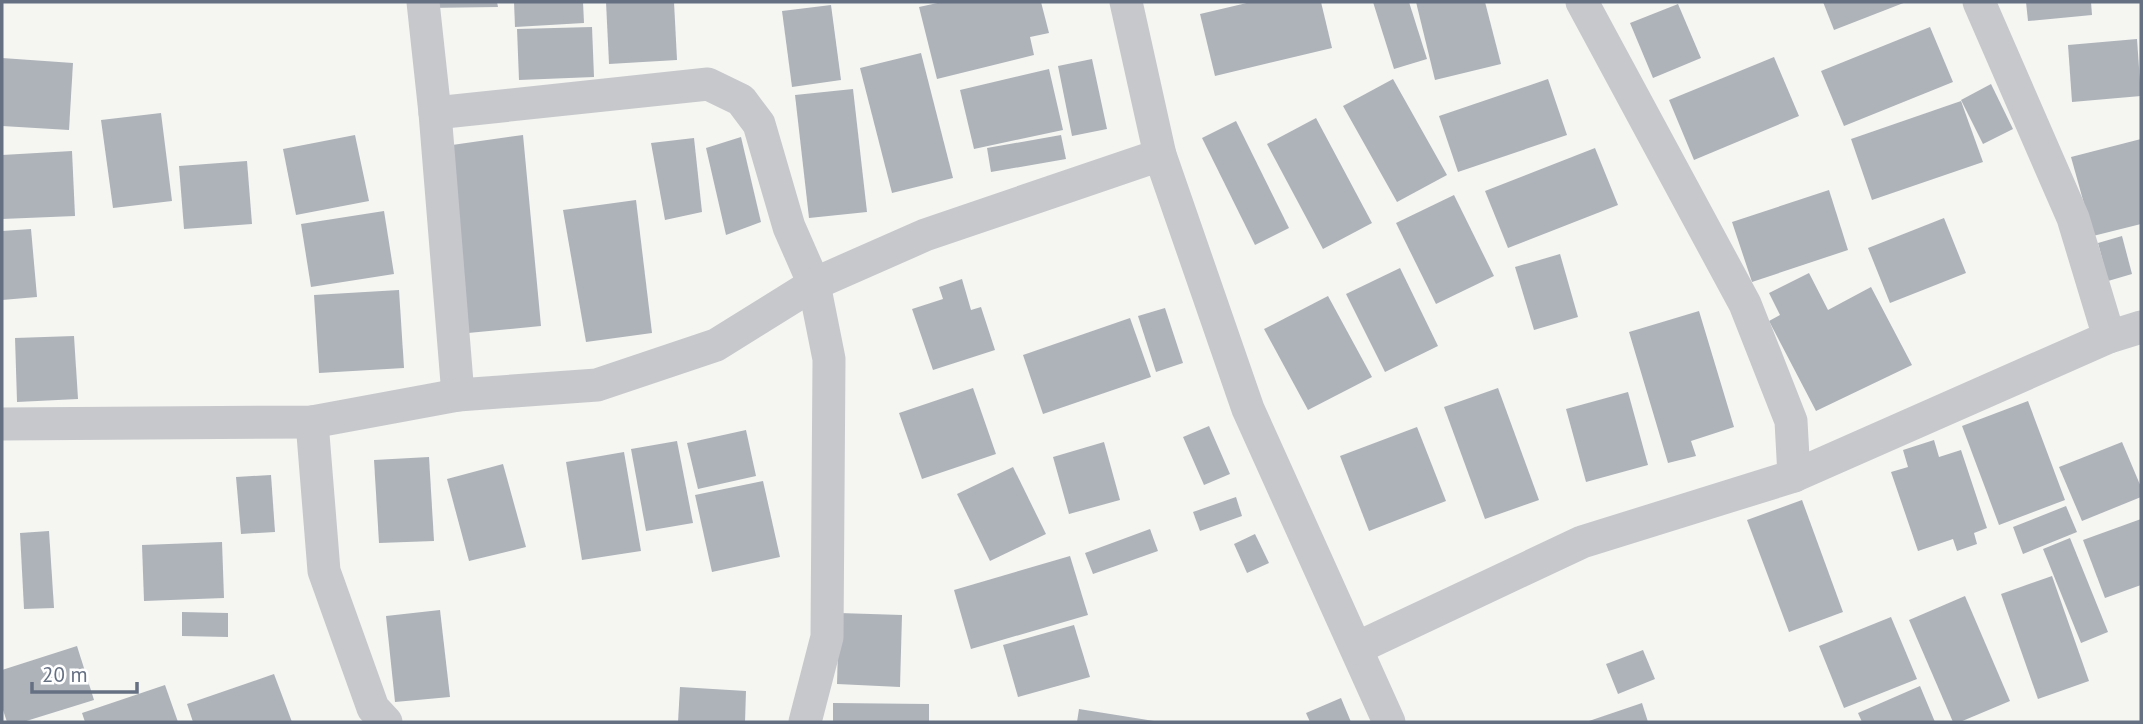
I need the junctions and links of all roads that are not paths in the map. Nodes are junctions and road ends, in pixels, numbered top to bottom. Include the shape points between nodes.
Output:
1 (423, 2) edge
2 (1126, 2) edge
3 (1582, 2) edge
4 (1979, 2) edge
5 (435, 113) junction
6 (1160, 155) junction
7 (814, 284) junction
8 (2141, 327) edge
9 (2109, 337) junction
10 (458, 395) junction
11 (312, 422) junction
12 (2, 424) edge
13 (1794, 475) junction
14 (1357, 648) junction
15 (386, 722) edge
16 (805, 722) edge
17 (1390, 722) edge

1 - 5 street
2 - 6 street
3 - 13 street via 1745,304 1791,421
4 - 9 street via 2073,218
5 - 7 street via 708,83 741,100 759,124 789,227
5 - 10 street
6 - 7 street via 925,235
6 - 14 street via 1248,409
7 - 10 street via 716,345 597,385
7 - 16 street via 830,359 827,637
8 - 9 street
9 - 13 street
10 - 11 street
11 - 12 street
11 - 15 street via 324,571 373,708
13 - 14 street via 1583,542
14 - 17 street

